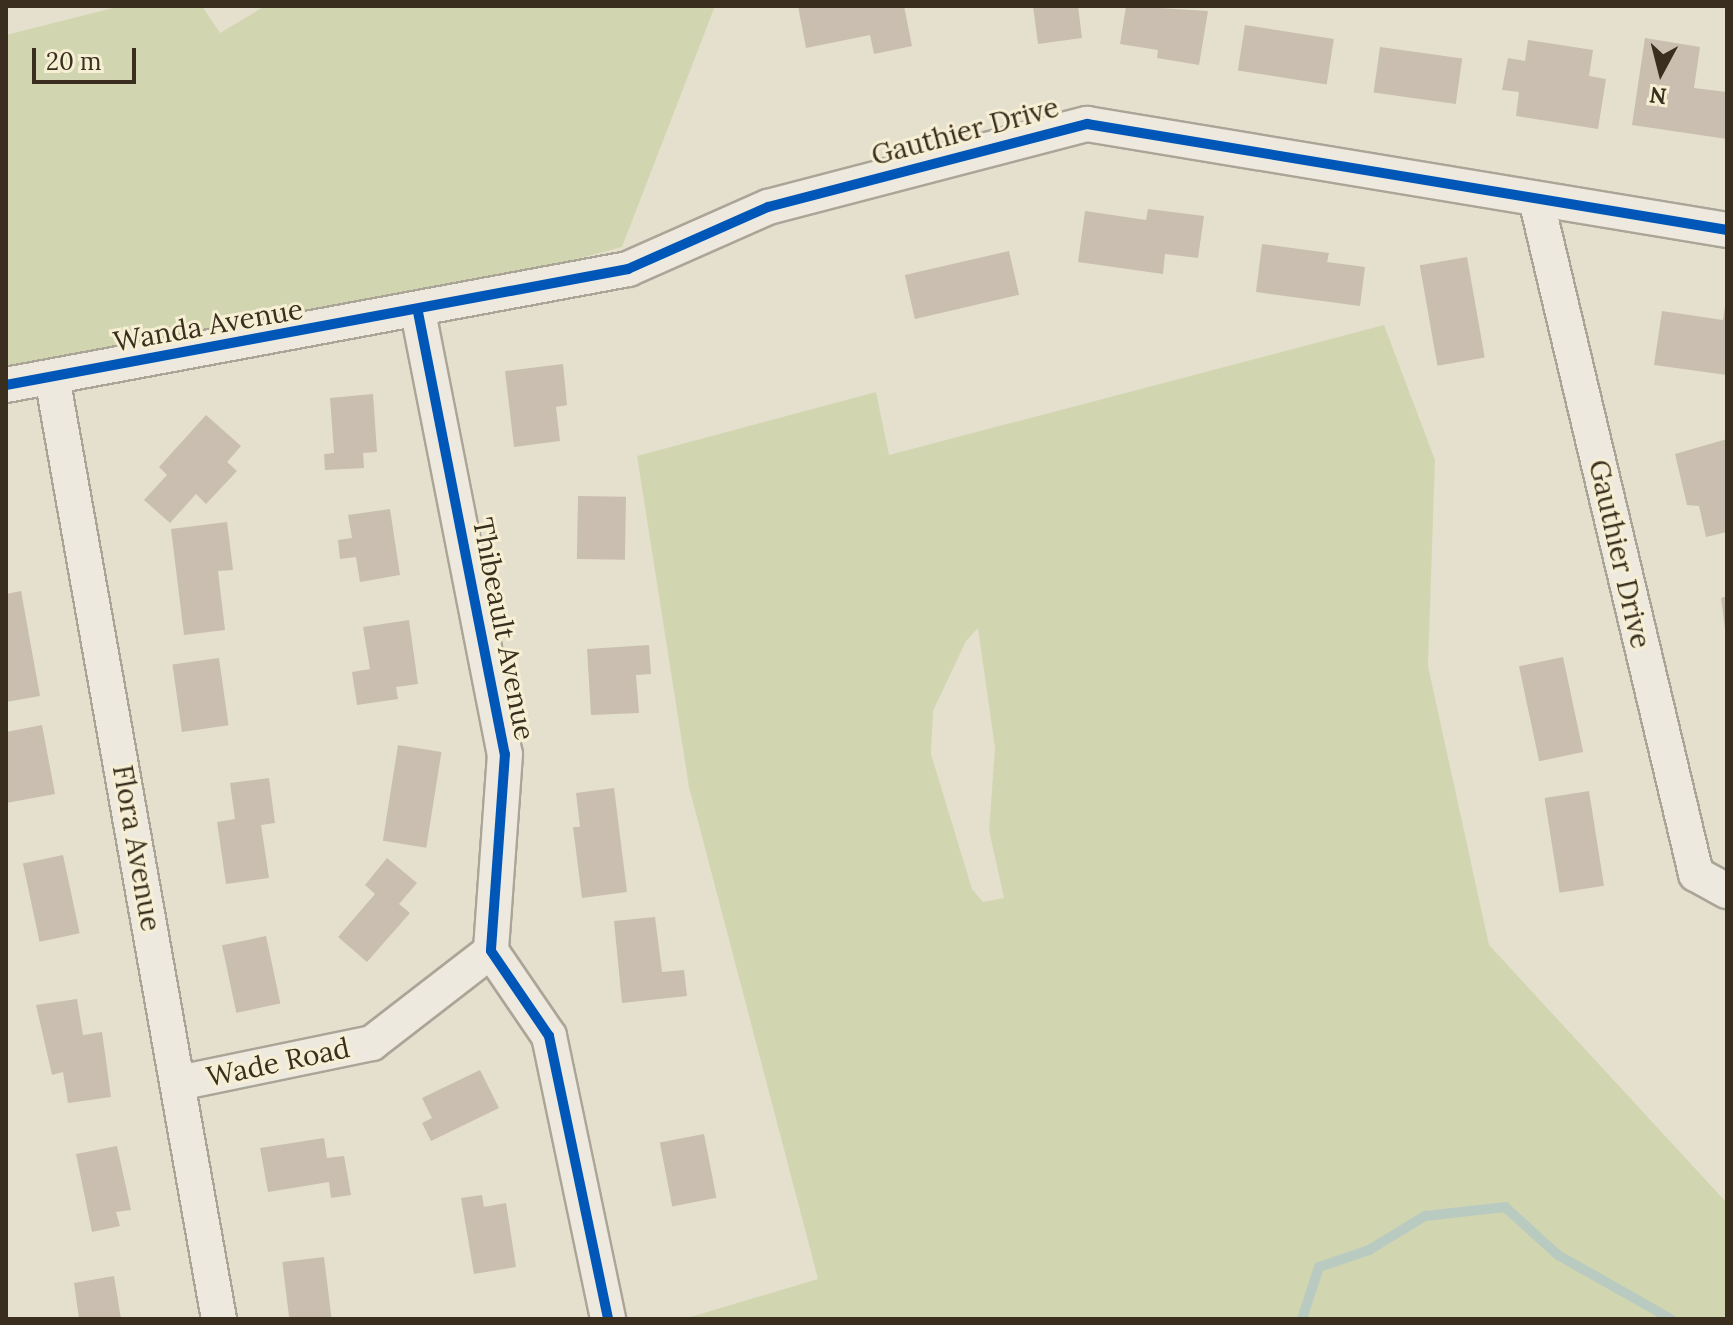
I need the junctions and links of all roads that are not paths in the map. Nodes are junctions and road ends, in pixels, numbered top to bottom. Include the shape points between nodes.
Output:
1 (1536, 199) junction
2 (1727, 230) edge
3 (418, 312) junction
4 (52, 377) junction
5 (6, 385) edge
6 (1727, 891) edge
7 (491, 951) junction
8 (179, 1083) junction
9 (219, 1319) edge
10 (608, 1319) edge

1 - 2 street, Gauthier Drive
1 - 3 street, Gauthier Drive via 1087,124 768,207 628,269
1 - 6 street, Gauthier Drive via 1696,874
3 - 4 street, Wanda Avenue
3 - 7 street, Thibeault Avenue via 505,754
4 - 5 street, Wanda Avenue
4 - 8 street, Flora Avenue
7 - 8 street, Wade Road via 372,1043
7 - 10 street via 549,1036
8 - 9 street, Flora Avenue

